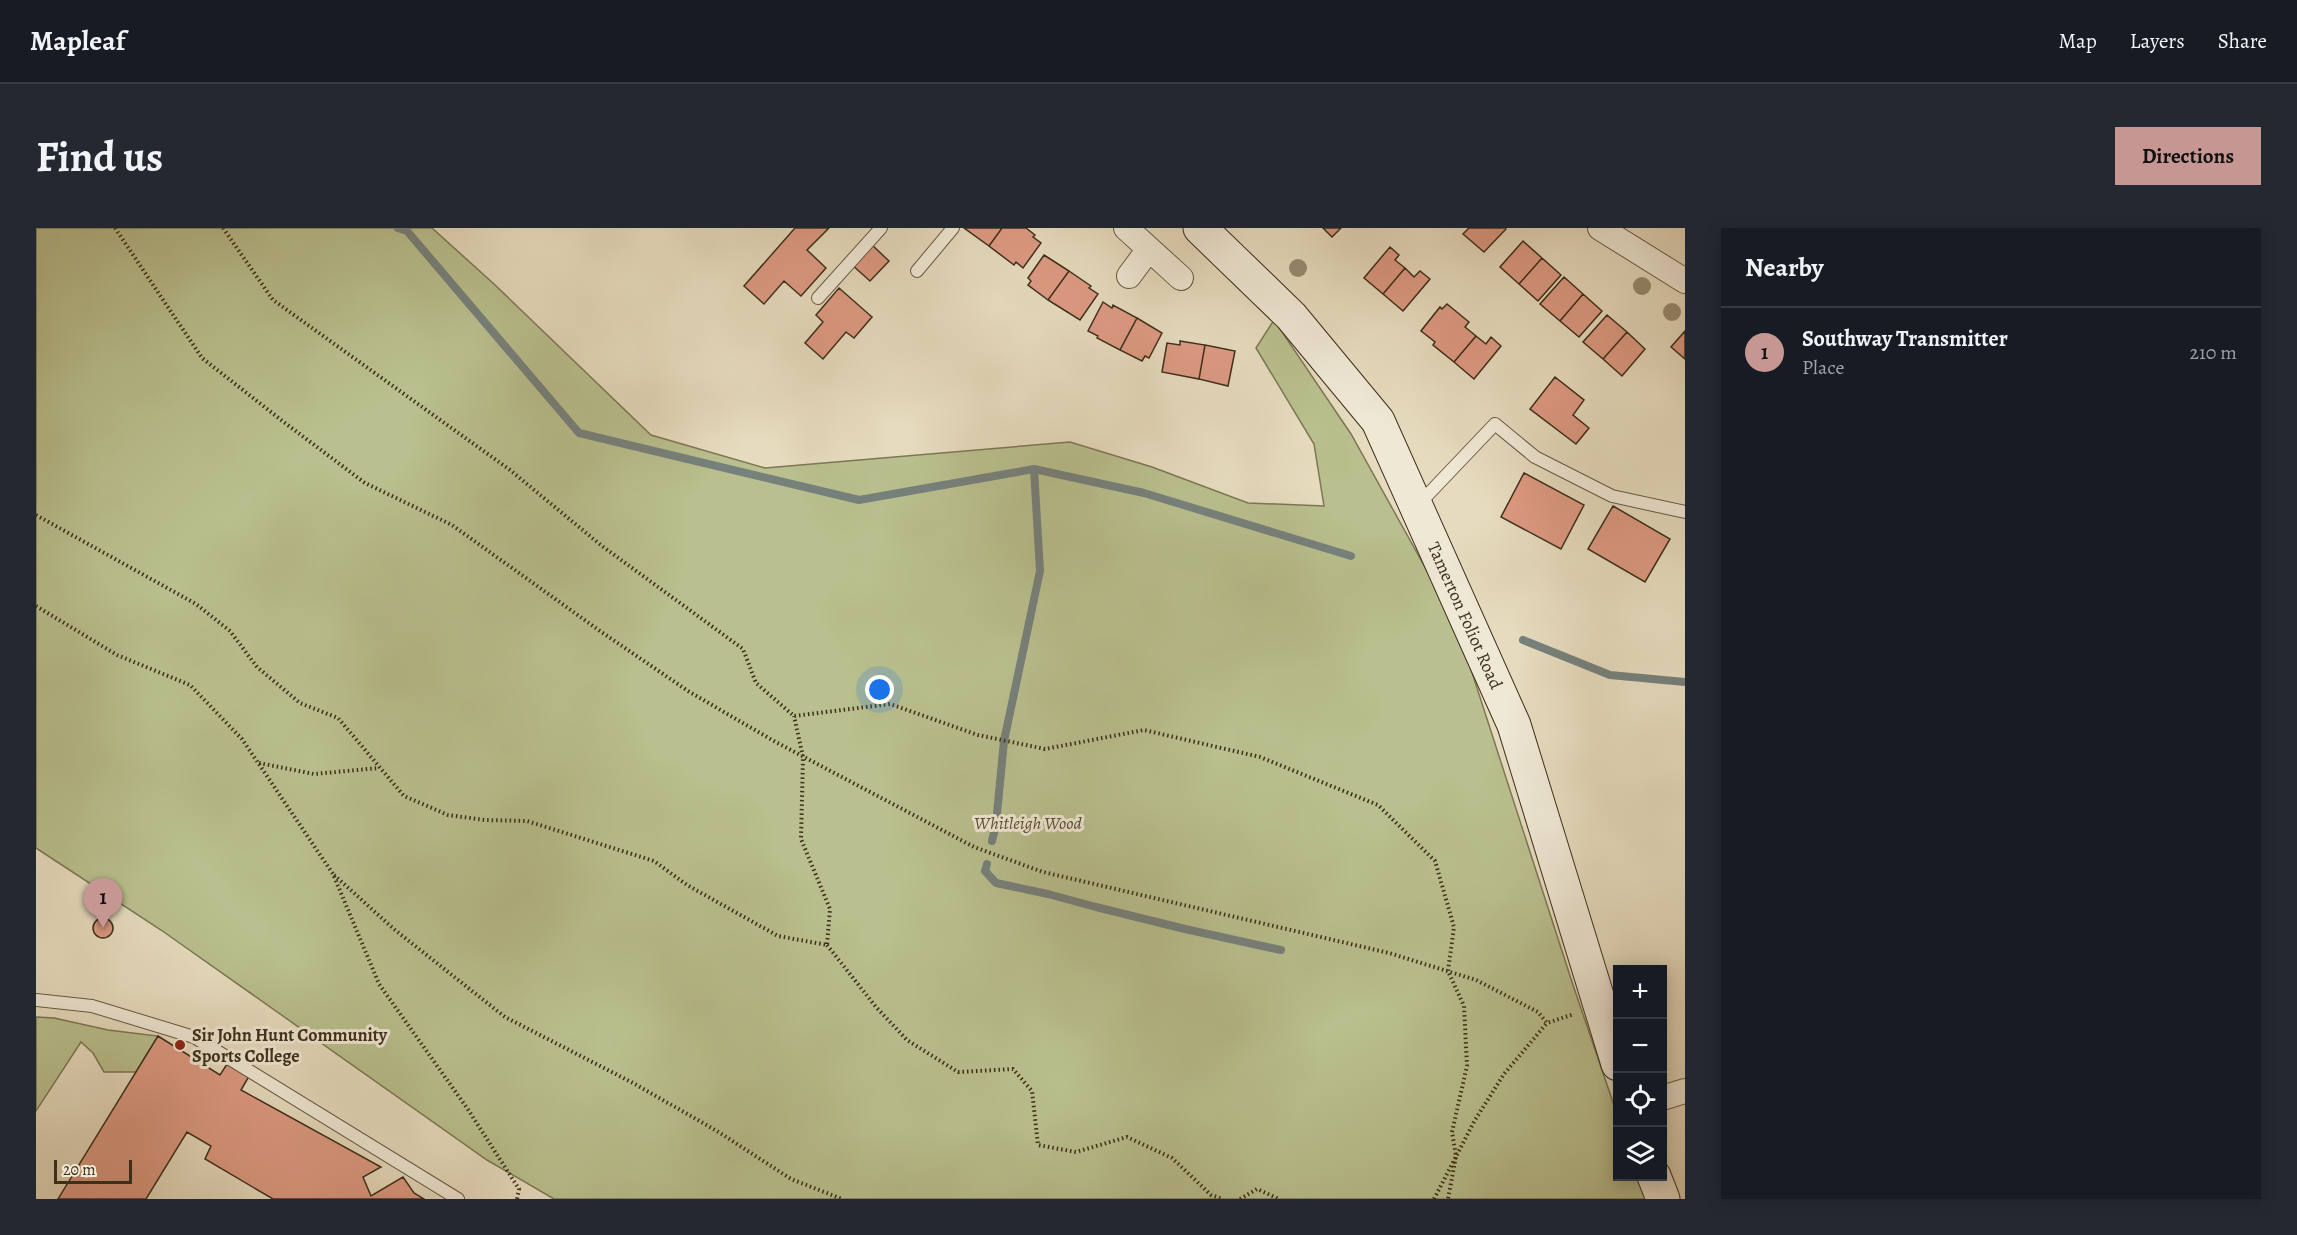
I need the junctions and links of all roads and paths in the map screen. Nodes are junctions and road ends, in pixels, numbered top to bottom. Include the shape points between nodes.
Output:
1 (115, 228) edge
2 (222, 228) edge
3 (881, 228) edge
4 (953, 228) edge
5 (1126, 228) edge
6 (1200, 228) edge
7 (1600, 228) edge
8 (1149, 249) junction
9 (916, 271) dead end
10 (1129, 276) dead end
11 (1181, 278) dead end
12 (1685, 281) edge
13 (818, 298) dead end
14 (1417, 507) junction
15 (1685, 512) edge
16 (36, 515) edge
17 (36, 606) edge
18 (794, 716) junction
19 (803, 757) junction
20 (258, 762) junction
21 (380, 768) junction
22 (333, 874) junction
23 (827, 945) junction
24 (1448, 971) junction
25 (36, 1000) edge
26 (1599, 1005) junction
27 (1547, 1023) junction
28 (1613, 1051) edge
29 (1685, 1091) edge
30 (1667, 1096) edge
31 (1456, 1156) junction
32 (1656, 1181) edge
33 (458, 1199) edge
34 (517, 1199) edge
35 (842, 1199) edge
36 (1223, 1199) edge
37 (1240, 1199) edge
38 (1279, 1199) edge
39 (1434, 1199) edge
40 (1448, 1199) edge
41 (1663, 1199) edge

1 - 19 path via 202,358 285,423 365,483 452,525 688,691
2 - 18 path via 273,300 510,470 602,546 743,649 756,683
3 - 13 lane
4 - 9 lane
5 - 8 street
6 - 14 main road, Tamerton Foliot Road via 1291,316 1378,421
7 - 12 street
8 - 10 street
8 - 11 street
14 - 15 lane via 1495,423 1535,457 1612,496
14 - 26 main road, Tamerton Foliot Road via 1514,725
16 - 21 path via 196,604 230,631 257,667 300,703 338,718
17 - 20 path via 117,656 190,686 242,739
18 - 19 path
18 - 24 path via 890,704 978,735 1045,749 1144,730 1260,757 1378,805 1435,861 1454,927
19 - 23 path via 801,839 830,909
19 - 24 path via 974,847 1042,872 1389,953
20 - 21 path via 314,774
20 - 22 path
21 - 23 path via 404,796 448,815 527,820 654,861 694,890 778,936
22 - 34 path via 379,984 519,1189
22 - 35 path via 395,930 506,1017 644,1089 791,1179
23 - 36 path via 907,1040 958,1072 1013,1069 1032,1091 1038,1145 1076,1152 1128,1137 1172,1158 1211,1195
24 - 27 path via 1476,980 1538,1012
24 - 31 path via 1465,1016 1467,1066 1452,1132
25 - 33 lane via 92,1006 194,1037
26 - 27 path
26 - 28 main road, Tamerton Foliot Road
27 - 31 path via 1504,1074
29 - 30 street
31 - 39 path
31 - 40 path
32 - 41 main road
37 - 38 path via 1257,1189

